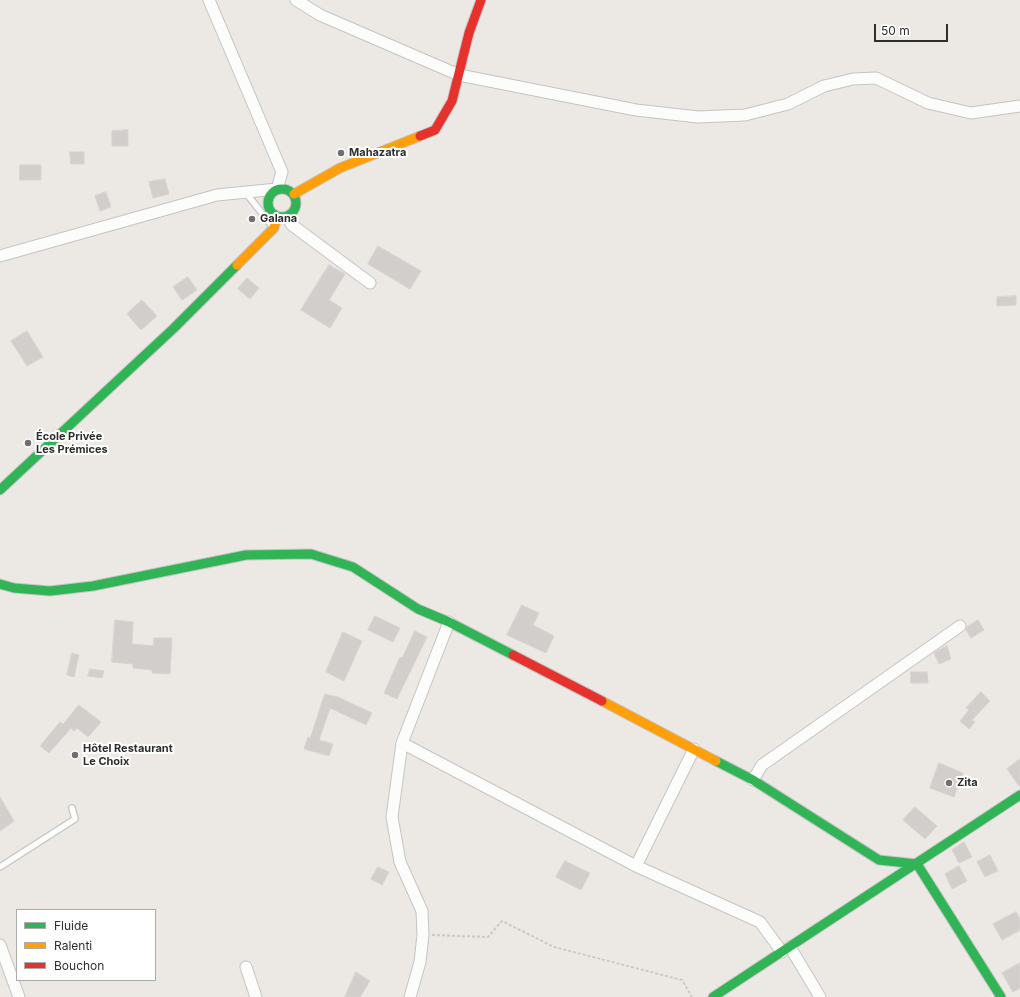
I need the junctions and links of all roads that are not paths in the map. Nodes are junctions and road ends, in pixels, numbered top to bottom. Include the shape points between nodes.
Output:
1 (209, 0) edge
2 (296, 0) edge
3 (481, 0) edge
4 (459, 75) junction
5 (1020, 106) edge
6 (277, 189) junction
7 (246, 193) junction
8 (294, 194) junction
9 (282, 217) junction
10 (274, 228) junction
11 (0, 256) edge
12 (370, 283) dead end
13 (0, 490) edge
14 (0, 584) edge
15 (449, 622) junction
16 (960, 626) dead end
17 (402, 743) junction
18 (694, 750) junction
19 (753, 780) junction
20 (1020, 795) edge
21 (72, 808) dead end
22 (917, 864) junction
23 (636, 866) junction
24 (0, 867) edge
25 (0, 945) edge
26 (786, 950) junction
27 (246, 967) dead end
28 (19, 997) edge
29 (256, 997) edge
30 (410, 997) edge
31 (714, 997) edge
32 (820, 997) edge
33 (1001, 997) edge

1 - 6 street via 282,172
2 - 4 street via 320,15
3 - 4 street via 469,32
4 - 5 street via 636,110 698,116 745,115 788,104 824,86 876,78 928,103 971,113
4 - 8 street via 452,101 434,130 340,168
6 - 7 street
6 - 8 street via 283,188
6 - 9 street via 270,195 268,203 270,211
7 - 10 lane
7 - 11 street via 217,195
8 - 9 street via 296,207 293,213
9 - 10 street
9 - 12 street
10 - 13 street via 172,329
14 - 15 street via 14,588 50,591 92,586 246,555 311,554 353,567 418,609
15 - 17 street
15 - 18 street
16 - 19 street via 762,765
17 - 23 street
17 - 30 street via 392,817 400,862 422,911 423,935 420,962
18 - 19 street
18 - 23 street
19 - 22 street via 879,860
20 - 22 street
21 - 24 lane via 75,819
22 - 26 street
22 - 33 street
23 - 26 street via 760,922
25 - 28 street
26 - 31 street
26 - 32 street
27 - 29 street

